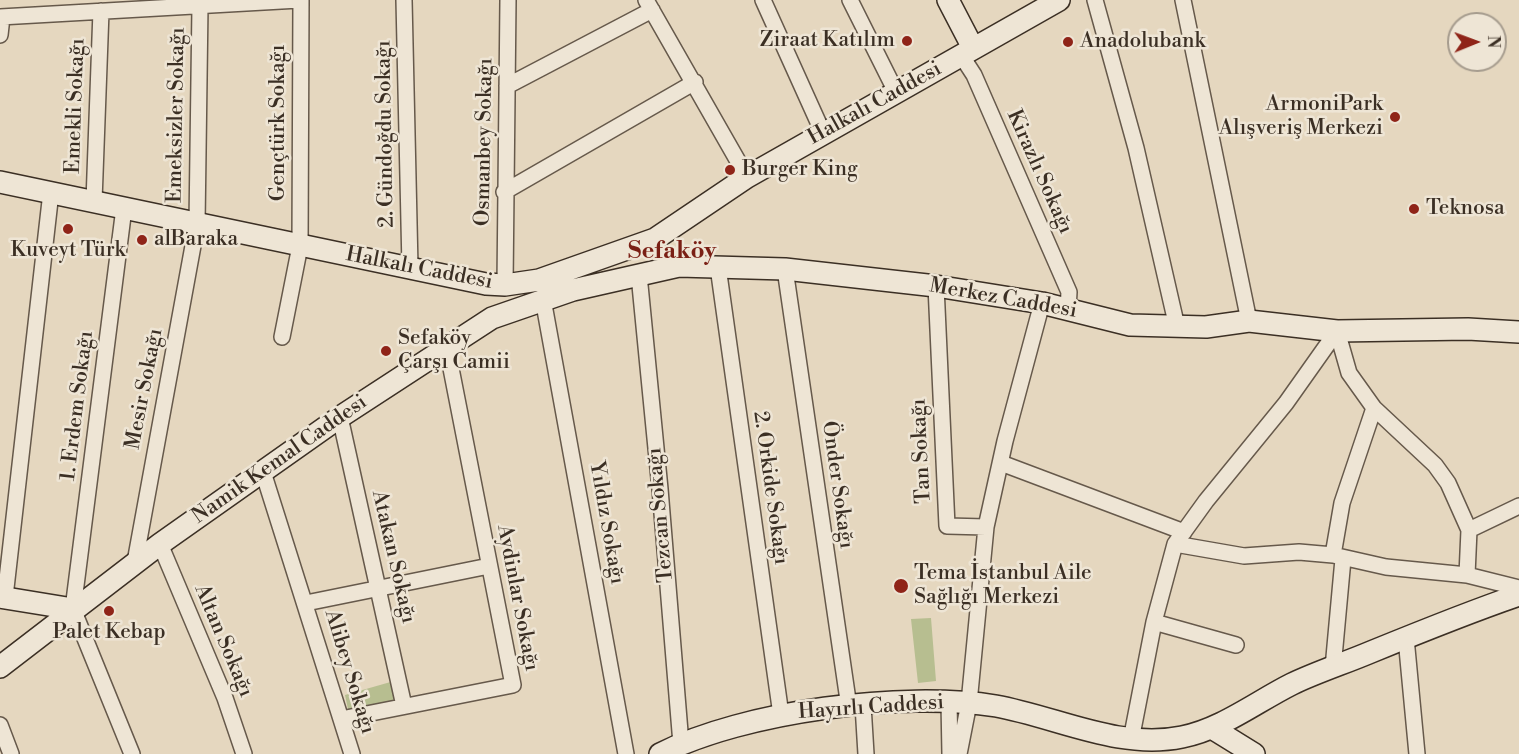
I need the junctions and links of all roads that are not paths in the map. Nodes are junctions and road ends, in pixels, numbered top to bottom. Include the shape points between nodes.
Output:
1 (300, 0) edge
2 (404, 0) edge
3 (508, 0) edge
4 (763, 0) edge
5 (850, 0) edge
6 (948, 0) edge
7 (1059, 0) edge
8 (1095, 0) edge
9 (1183, 0) edge
10 (649, 5) edge
11 (200, 6) junction
12 (53, 7) edge
13 (101, 11) junction
14 (1, 17) edge
15 (0, 35) edge
16 (967, 51) junction
17 (695, 82) junction
18 (507, 86) junction
19 (896, 92) junction
20 (823, 132) junction
21 (747, 177) junction
22 (0, 182) edge
23 (51, 192) junction
24 (504, 192) junction
25 (94, 201) junction
26 (124, 208) junction
27 (197, 224) junction
28 (300, 246) junction
29 (410, 267) junction
30 (718, 267) junction
31 (785, 269) junction
32 (639, 275) junction
33 (496, 285) junction
34 (936, 286) junction
35 (543, 299) junction
36 (1042, 303) junction
37 (1068, 309) junction
38 (492, 318) junction
39 (1249, 321) junction
40 (1177, 327) junction
41 (1337, 331) junction
42 (1519, 332) edge
43 (282, 338) dead end
44 (447, 348) junction
45 (1374, 408) junction
46 (340, 417) junction
47 (1000, 463) junction
48 (263, 471) junction
49 (1519, 506) edge
50 (986, 527) junction
51 (1469, 530) junction
52 (1180, 538) junction
53 (160, 544) junction
54 (1338, 557) junction
55 (135, 562) junction
56 (489, 566) junction
57 (1467, 575) junction
58 (379, 586) junction
59 (1519, 588) edge
60 (1519, 595) edge
61 (9, 598) edge
62 (306, 603) junction
63 (73, 609) junction
64 (1154, 622) junction
65 (38, 638) junction
66 (1406, 638) junction
67 (1236, 645) dead end
68 (0, 667) edge
69 (1333, 668) junction
70 (959, 703) junction
71 (404, 706) junction
72 (856, 706) junction
73 (781, 715) junction
74 (341, 719) junction
75 (0, 725) edge
76 (1212, 728) junction
77 (1178, 746) edge
78 (1129, 747) edge
79 (682, 749) edge
80 (11, 754) edge
81 (132, 754) edge
82 (244, 754) edge
83 (352, 754) edge
84 (626, 754) edge
85 (660, 754) edge
86 (866, 754) edge
87 (950, 754) edge
88 (959, 754) edge
89 (1254, 754) edge
90 (1417, 754) edge

1 - 11 street
1 - 28 street, Gençtürk Sokağı
2 - 29 street, 2. Gündoğdu Sokağı
3 - 18 street, Osmanbey Sokağı
4 - 20 street
5 - 19 street
6 - 16 main road
7 - 16 main road, Halkalı Caddesi
8 - 40 street via 1136,148
9 - 39 street
10 - 17 street
10 - 18 street
11 - 13 street
11 - 27 street, Emeksizler Sokağı
12 - 13 street
12 - 14 street
13 - 25 street, Emekli Sokağı
14 - 15 street
16 - 19 main road, Halkalı Caddesi
16 - 37 street, Kirazlı Sokağı via 1069,292
17 - 21 street
17 - 24 street
18 - 24 street, Osmanbey Sokağı
19 - 20 main road, Halkalı Caddesi
20 - 21 main road, Halkalı Caddesi
21 - 33 main road, Halkalı Caddesi via 655,239 539,280
22 - 23 main road, Halkalı Caddesi
23 - 25 main road, Halkalı Caddesi
23 - 61 street
24 - 33 street, Osmanbey Sokağı
25 - 26 main road, Halkalı Caddesi
26 - 27 main road, Halkalı Caddesi
26 - 63 street, 1. Erdem Sokağı
27 - 28 main road, Halkalı Caddesi
27 - 55 street, Mesir Sokağı
28 - 29 main road, Halkalı Caddesi
28 - 43 street, Gençtürk Sokağı
29 - 33 main road, Halkalı Caddesi
30 - 31 main road, Merkez Caddesi
30 - 32 main road, Merkez Caddesi via 680,266
30 - 73 street, 2. Orkide Sokağı
31 - 34 main road, Merkez Caddesi
31 - 72 street, Önder Sokağı
32 - 35 main road, Merkez Caddesi
32 - 79 street, Tezcan Sokağı
33 - 38 main road
34 - 36 main road, Merkez Caddesi
34 - 50 street, Tan Sokağı via 947,526
35 - 38 main road, Merkez Caddesi
35 - 84 street, Yıldız Sokağı
36 - 37 main road, Merkez Caddesi
36 - 47 street
37 - 40 main road, Merkez Caddesi via 1130,325
38 - 44 main road, Namik Kemal Caddesi
39 - 40 main road, Merkez Caddesi
39 - 41 main road, Merkez Caddesi
41 - 42 main road, Merkez Caddesi via 1468,328
41 - 45 street via 1349,373
41 - 52 street
44 - 46 main road, Namik Kemal Caddesi
44 - 56 street, Aydinlar Sokağı
45 - 51 street via 1435,465 1448,483
45 - 54 street via 1342,503
46 - 48 main road, Namik Kemal Caddesi
46 - 58 street, Atakan Sokağı
47 - 50 street
47 - 52 street
48 - 53 main road, Namik Kemal Caddesi
48 - 62 street, Alibey Sokağı
49 - 51 street
50 - 70 street
51 - 57 street
52 - 54 street via 1244,556 1299,552
52 - 64 street
53 - 55 main road, Namik Kemal Caddesi
53 - 82 street, Altan Sokağı via 225,698
54 - 57 street via 1386,567
54 - 69 street
55 - 63 main road, Namik Kemal Caddesi
56 - 58 street
56 - 71 street, Aydinlar Sokağı via 513,685
57 - 59 street
58 - 62 street
58 - 71 street, Atakan Sokağı
60 - 66 main road, Hayırlı Caddesi
61 - 63 main road
61 - 65 main road via 37,624
62 - 74 street, Alibey Sokağı
63 - 65 main road, Namik Kemal Caddesi
63 - 81 street
64 - 67 street
64 - 78 street
65 - 68 main road, Namik Kemal Caddesi
66 - 69 main road, Hayırlı Caddesi
66 - 90 street
69 - 76 main road, Hayırlı Caddesi via 1293,684
70 - 72 main road, Hayırlı Caddesi via 919,700
70 - 78 main road, Hayırlı Caddesi via 997,706
70 - 87 street
70 - 88 street
71 - 74 street, Aydinlar Sokağı
72 - 73 main road, Hayırlı Caddesi
72 - 86 street, Önder Sokağı
73 - 79 main road, Hayırlı Caddesi
74 - 83 street, Alibey Sokağı
75 - 80 street
76 - 77 main road, Hayırlı Caddesi
76 - 89 main road
77 - 78 main road, Hayırlı Caddesi
79 - 85 main road, Hayırlı Caddesi

